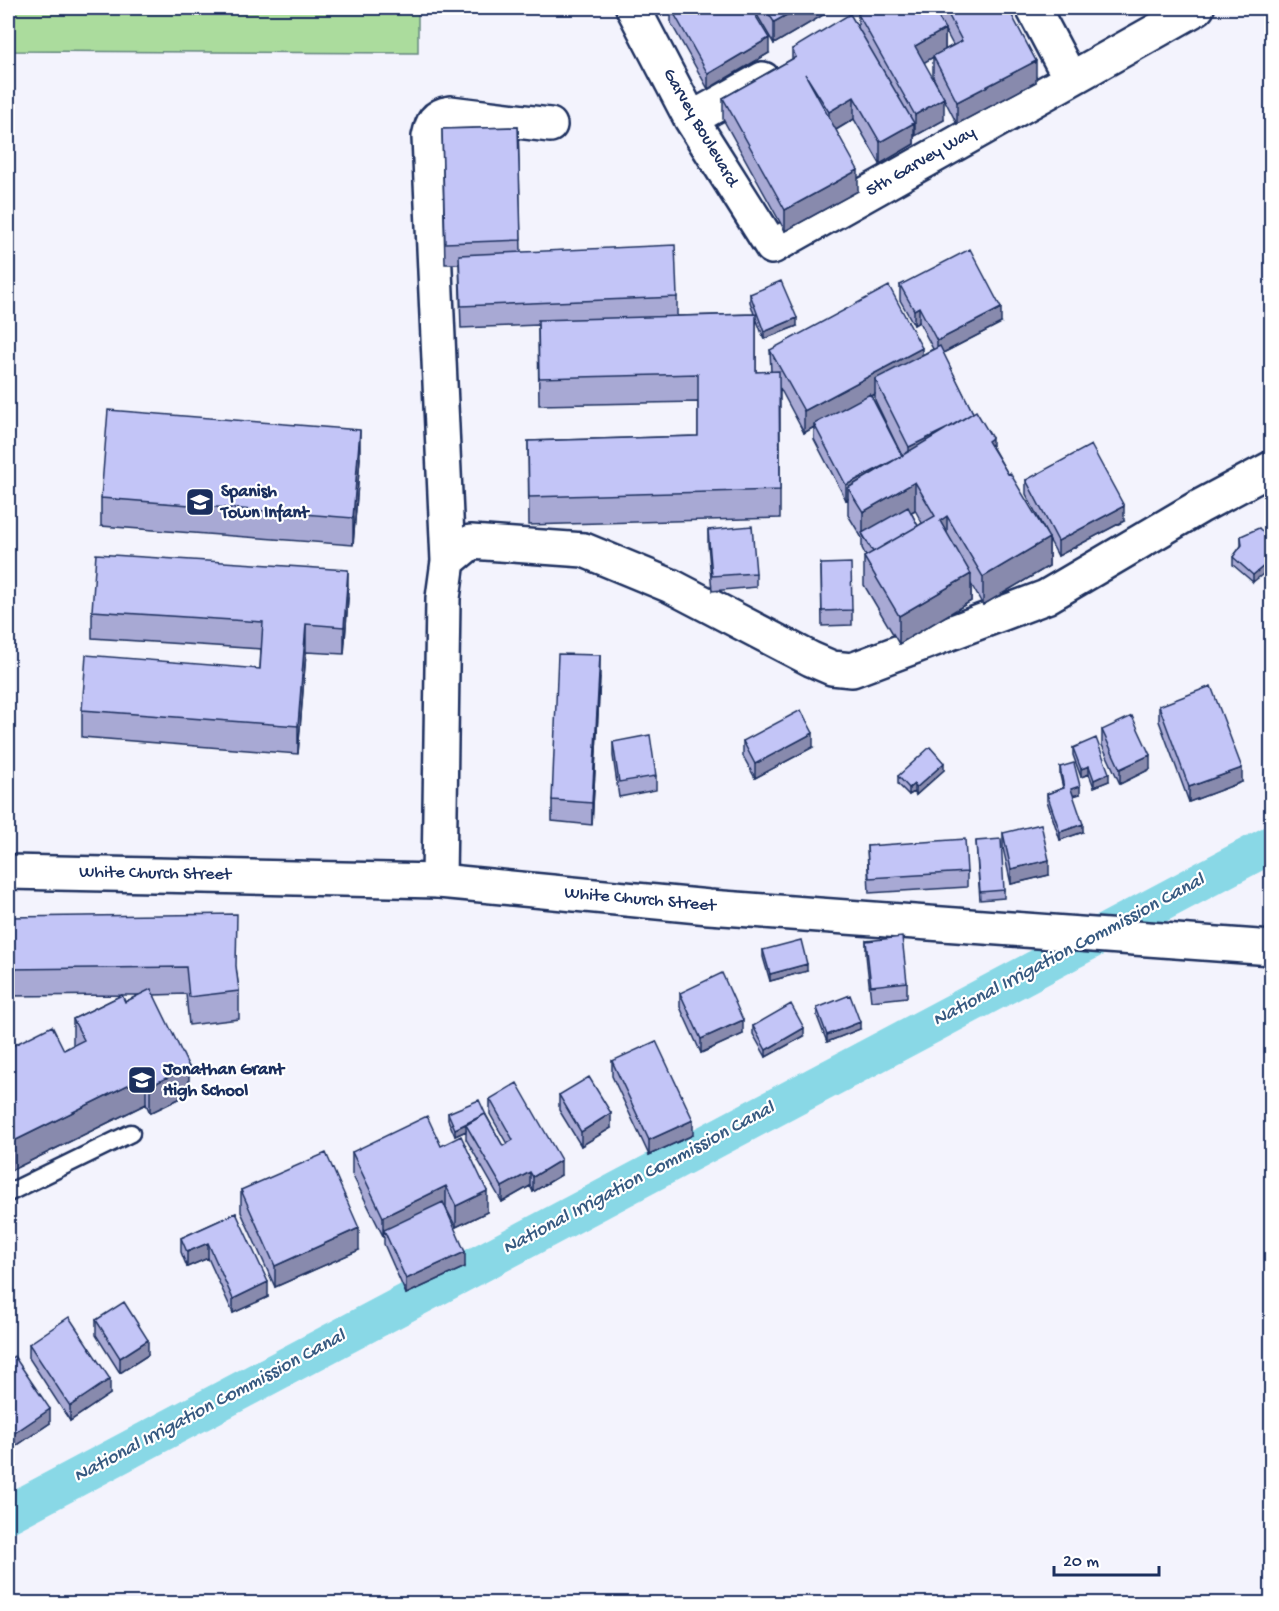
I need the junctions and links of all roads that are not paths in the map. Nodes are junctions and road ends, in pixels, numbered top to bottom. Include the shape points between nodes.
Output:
1 (633, 8) edge
2 (1034, 8) edge
3 (1197, 8) edge
4 (784, 66) edge
5 (1070, 78) junction
6 (692, 119) junction
7 (550, 124) dead end
8 (772, 247) joint
9 (1272, 468) edge
10 (448, 561) junction
11 (8, 872) edge
12 (439, 881) junction
13 (1272, 948) edge
14 (131, 1133) dead end
15 (8, 1193) edge

1 - 6 street, Garvey Boulevard
2 - 5 street
3 - 5 street, 5th Garvey Way
4 - 6 street
5 - 8 street, 5th Garvey Way
6 - 8 street, Garvey Boulevard
7 - 10 street via 450,113 436,118 431,126
9 - 10 street via 1046,597 852,670 832,668 811,659 671,586 584,550 471,542
10 - 12 street via 443,598
11 - 12 street, White Church Street
12 - 13 street, White Church Street via 709,907
14 - 15 lane

